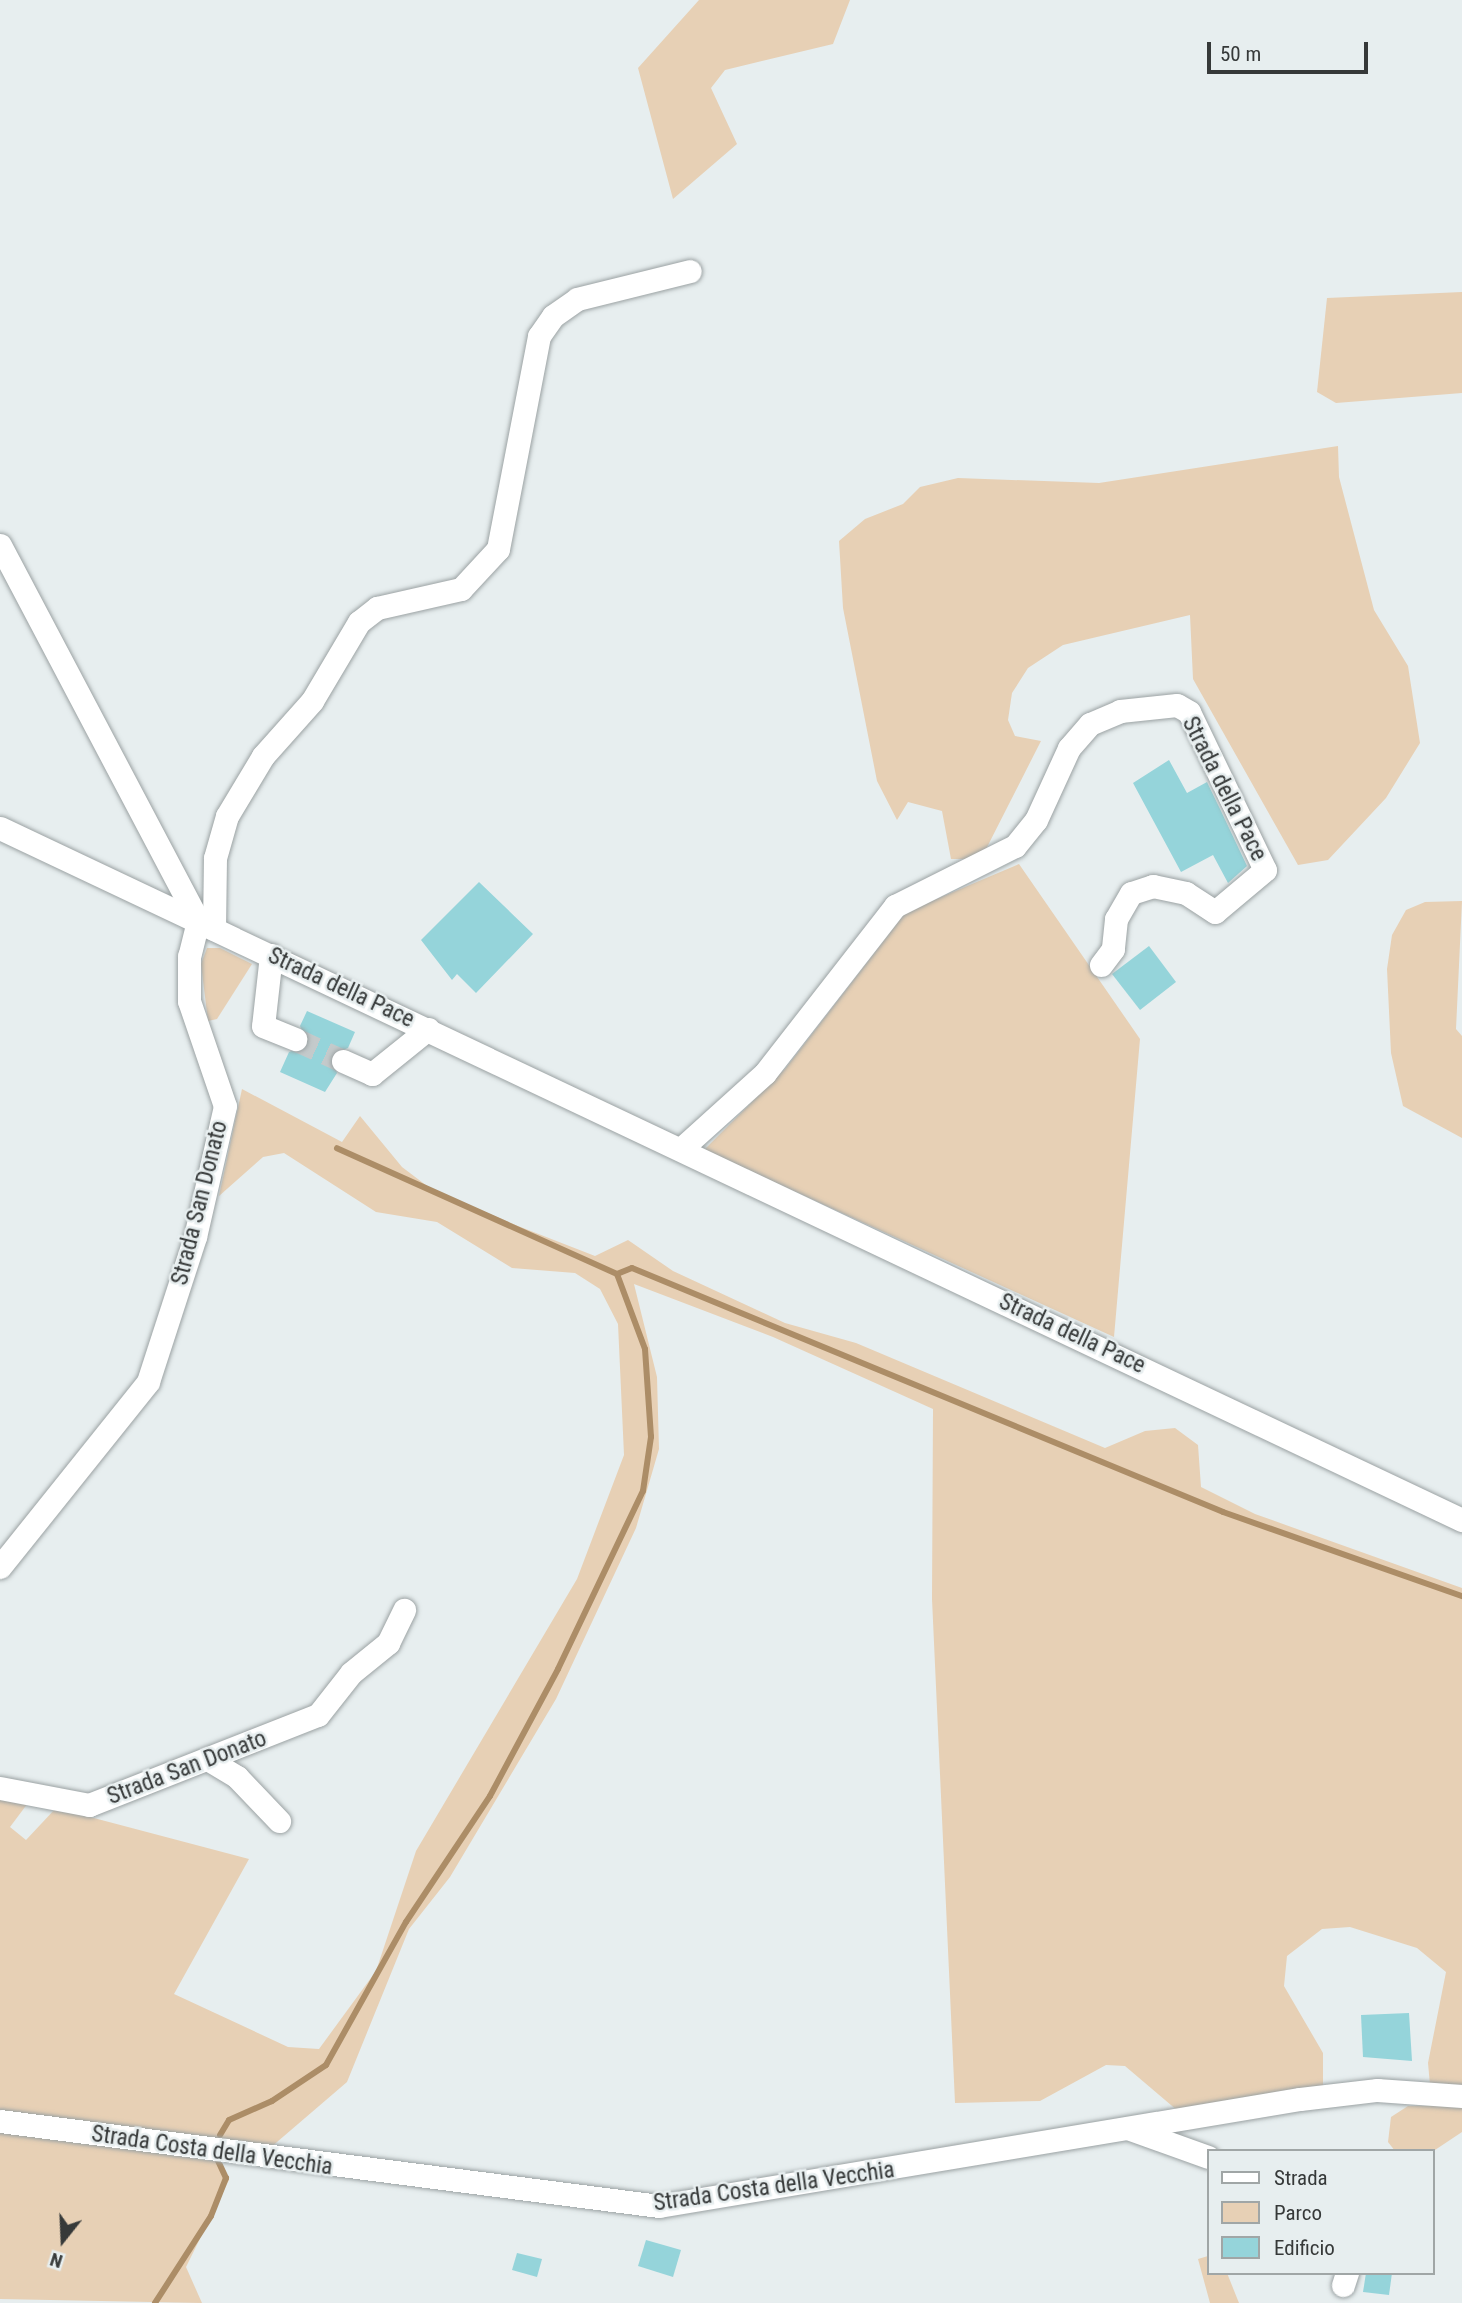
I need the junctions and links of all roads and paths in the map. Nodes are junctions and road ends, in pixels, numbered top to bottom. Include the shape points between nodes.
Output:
1 (690, 271) dead end
2 (0, 545) edge
3 (0, 828) edge
4 (206, 925) junction
5 (271, 955) junction
6 (1101, 965) dead end
7 (428, 1029) junction
8 (295, 1040) tunnel mouth
9 (343, 1061) tunnel mouth
10 (682, 1149) junction
11 (1462, 1520) edge
12 (0, 1567) edge
13 (404, 1610) dead end
14 (209, 1760) junction
15 (0, 1788) edge
16 (279, 1821) dead end
17 (1462, 2096) edge
18 (0, 2121) edge
19 (1130, 2129) junction
20 (1206, 2156) edge

1 - 4 street, Strada San Donato via 577,299 553,316 539,336 498,549 461,589 377,608 354,630 312,701 262,756 226,816
2 - 4 street
3 - 4 street, Strada della Pace
4 - 5 street, Strada della Pace
4 - 12 street, Strada San Donato via 189,956 189,1000 225,1106 172,1311 148,1382
5 - 7 street, Strada della Pace
5 - 8 street via 263,1026
6 - 10 street, Strada della Pace via 1114,949 1116,919 1131,893 1153,886 1186,893 1215,912 1265,870 1189,712 1177,705 1133,708 1090,724 1069,748 1036,820 1015,846 895,906 765,1073
7 - 9 street via 372,1074
7 - 10 street, Strada della Pace
10 - 11 street, Strada della Pace
13 - 14 street, Strada San Donato via 388,1643 351,1673 318,1716
14 - 15 street, Strada San Donato via 89,1805
14 - 16 street via 237,1777
17 - 19 street, Strada Costa della Vecchia via 1377,2090
18 - 19 street, Strada Costa della Vecchia via 659,2206
19 - 20 street

